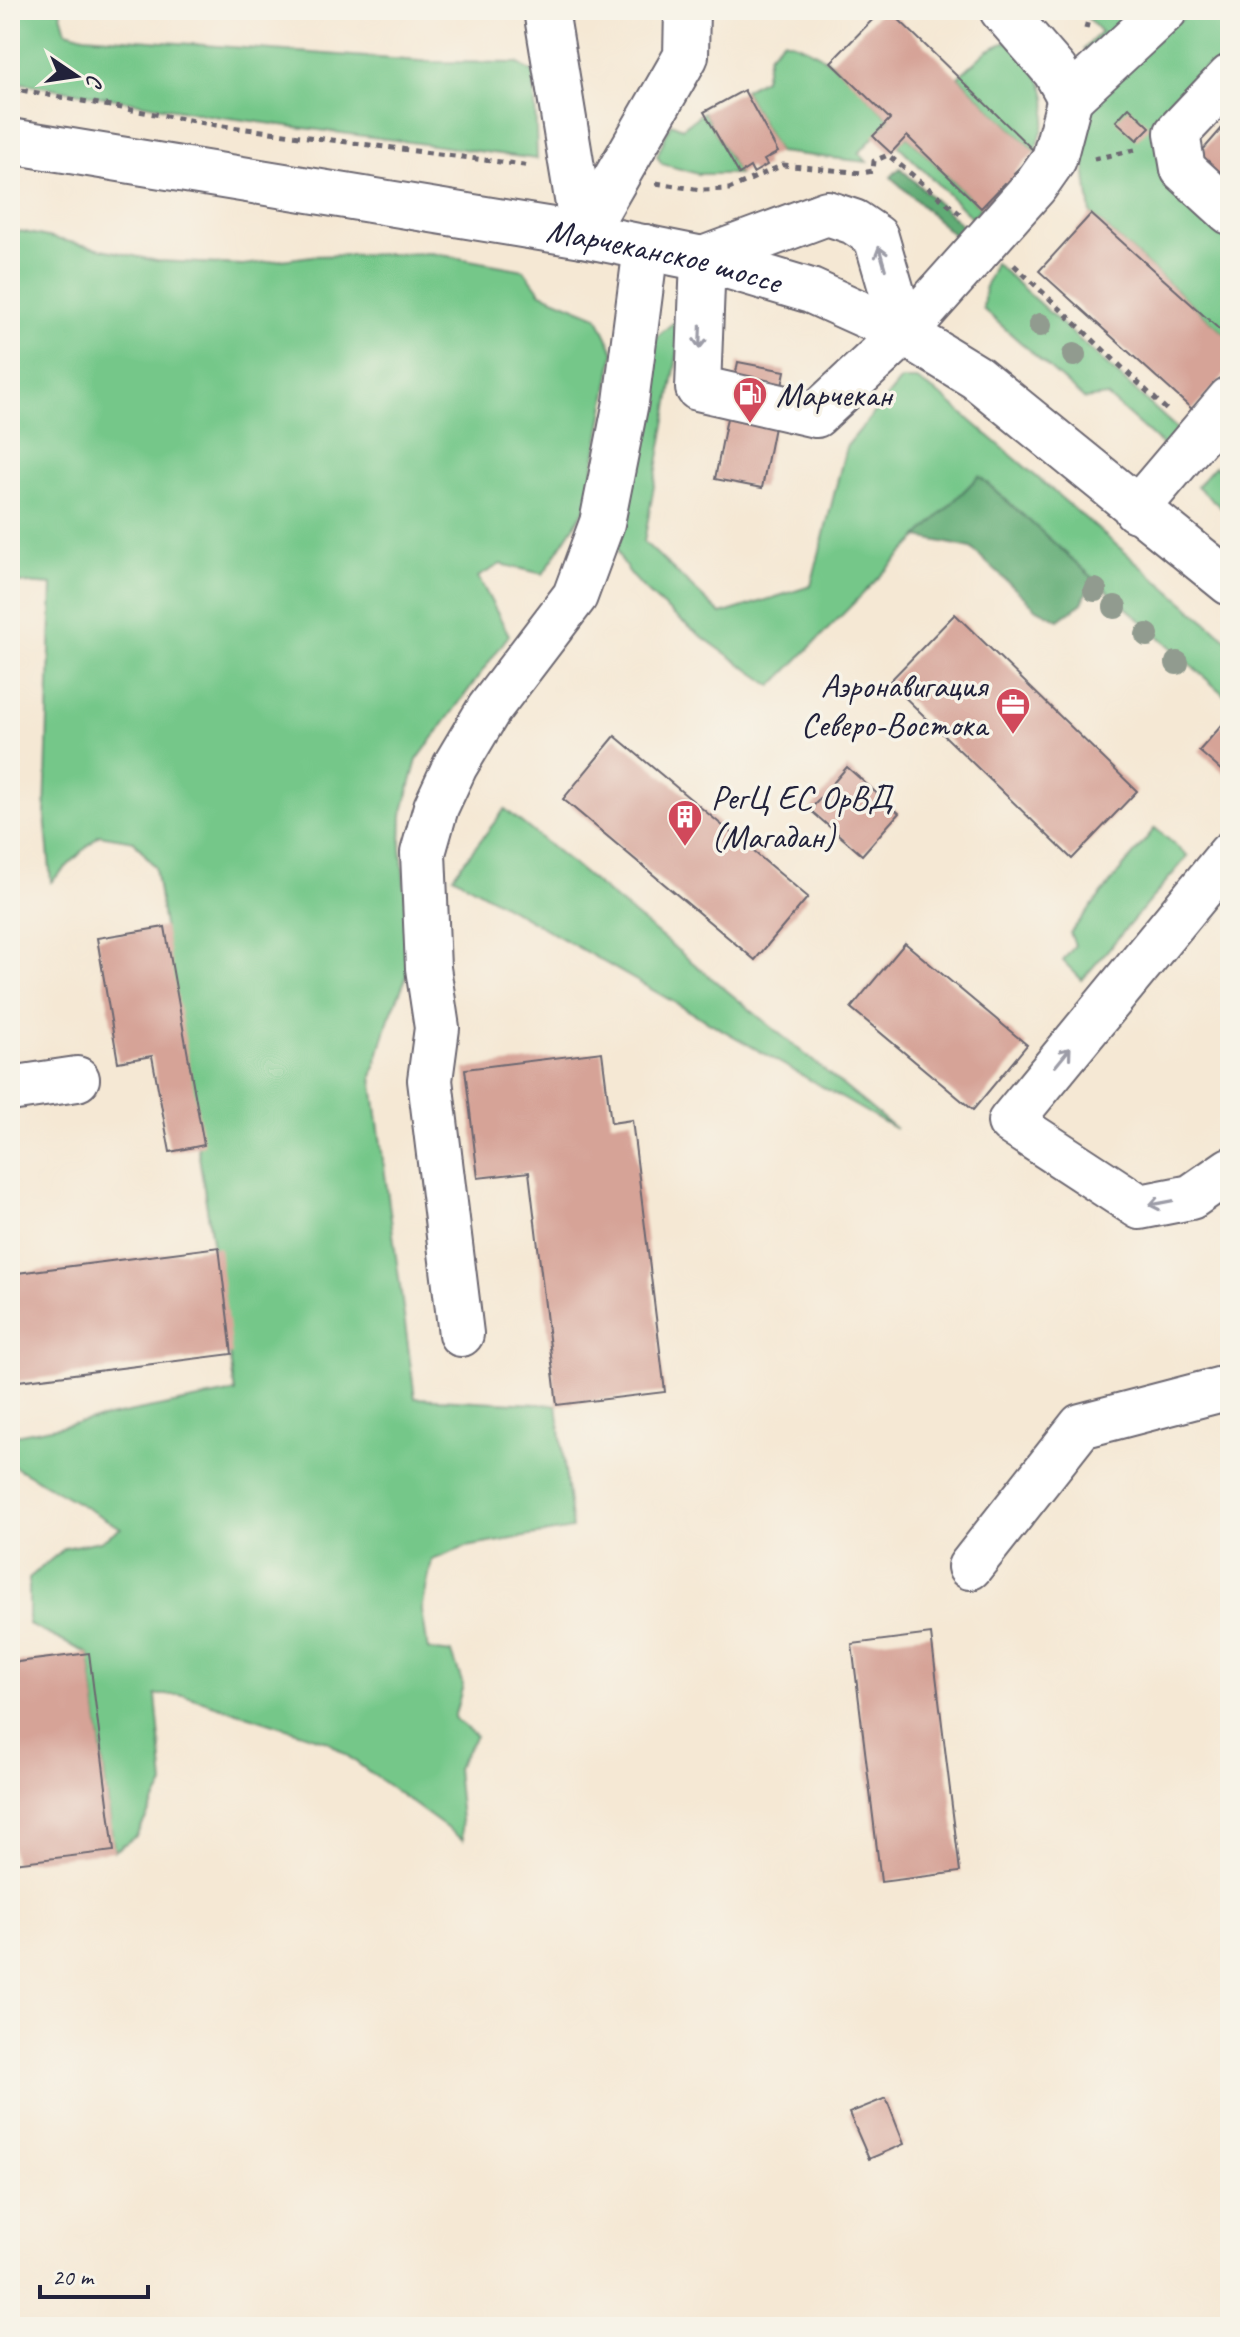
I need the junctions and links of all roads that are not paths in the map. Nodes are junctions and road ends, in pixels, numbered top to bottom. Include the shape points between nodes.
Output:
1 (546, 10) edge
2 (687, 10) edge
3 (1002, 10) edge
4 (1165, 10) edge
5 (1230, 77) edge
6 (1070, 98) junction
7 (10, 141) edge
8 (1230, 212) edge
9 (583, 235) junction
10 (646, 247) junction
11 (703, 259) junction
12 (904, 333) junction
13 (1230, 399) edge
14 (1136, 510) junction
15 (1230, 583) edge
16 (1230, 854) edge
17 (77, 1079) dead end
18 (10, 1089) edge
19 (1230, 1170) edge
20 (461, 1334) dead end
21 (1230, 1387) edge
22 (970, 1567) dead end

1 - 9 street
2 - 9 street via 686,56
3 - 6 street via 1055,71
4 - 6 street
5 - 8 street via 1177,133 1183,169
6 - 12 street via 1047,171
7 - 9 street, Марчеканское шоссе
9 - 10 street, Марчеканское шоссе
10 - 11 street, Марчеканское шоссе
10 - 20 street via 626,402 602,523 575,596 489,709 455,766 423,853 425,940 437,1028 430,1080
11 - 12 street, Марчеканское шоссе via 811,291
12 -> 11 street via 876,237 854,222 827,213
11 -> 12 street via 698,388 816,415
12 - 14 street, Марчеканское шоссе via 976,377
13 - 14 street
14 - 15 street, Марчеканское шоссе
19 -> 16 street via 1191,1197 1140,1207 1010,1122
17 - 18 street
21 - 22 street via 1081,1426

